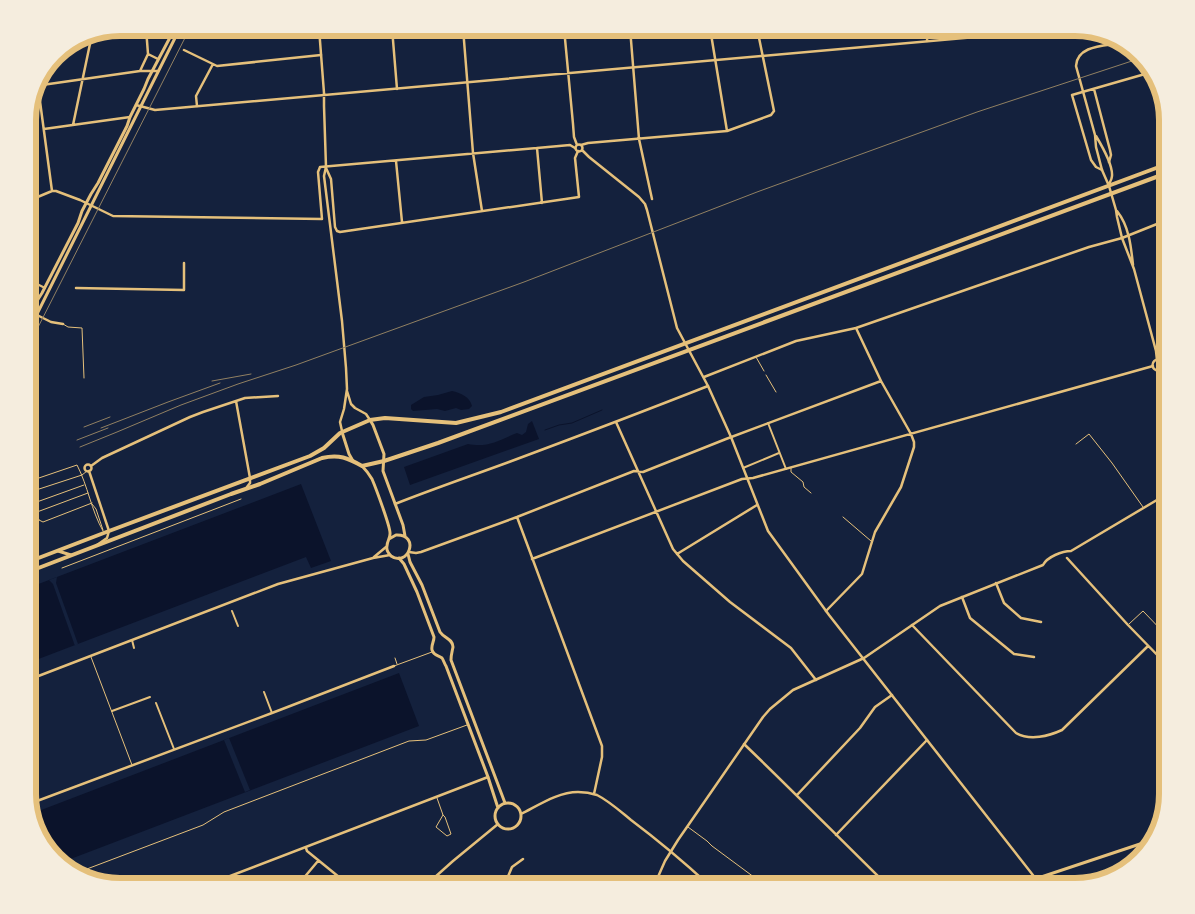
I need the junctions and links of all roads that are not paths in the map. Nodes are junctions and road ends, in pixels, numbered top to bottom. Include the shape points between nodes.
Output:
1 (147, 36) edge
2 (171, 36) edge
3 (176, 36) edge
4 (342, 36) edge
5 (393, 36) edge
6 (464, 36) edge
7 (565, 36) edge
8 (631, 36) edge
9 (711, 36) edge
10 (759, 36) edge
11 (927, 36) edge
12 (991, 36) edge
13 (320, 38) joint
14 (90, 42) edge
15 (927, 42) junction
16 (1111, 45) edge
17 (184, 50) dead end
18 (148, 54) junction
19 (321, 55) junction
20 (763, 56) junction
21 (158, 59) junction
22 (715, 60) junction
23 (213, 64) junction
24 (633, 67) junction
25 (152, 70) junction
26 (158, 71) junction
27 (140, 72) junction
28 (568, 73) junction
29 (1145, 74) edge
30 (83, 79) junction
31 (467, 83) junction
32 (44, 85) edge
33 (397, 89) junction
34 (1094, 89) junction
35 (324, 95) junction
36 (39, 99) edge
37 (136, 105) junction
38 (197, 106) junction
39 (141, 107) junction
40 (130, 117) junction
41 (73, 125) junction
42 (44, 129) junction
43 (726, 131) junction
44 (1095, 135) junction
45 (639, 139) junction
46 (581, 145) junction
47 (576, 146) junction
48 (536, 148) junction
49 (582, 150) junction
50 (578, 151) junction
51 (473, 153) junction
52 (396, 161) junction
53 (1109, 162) junction
54 (326, 167) junction
55 (1159, 167) edge
56 (1102, 170) junction
57 (1159, 176) edge
58 (1109, 186) junction
59 (52, 191) junction
60 (1111, 194) junction
61 (36, 198) edge
62 (652, 199) dead end
63 (542, 202) junction
64 (86, 203) junction
65 (91, 205) junction
66 (1116, 210) junction
67 (482, 211) junction
68 (402, 222) junction
69 (1159, 224) edge
70 (1129, 236) junction
71 (1122, 238) junction
72 (184, 263) dead end
73 (1134, 269) junction
74 (36, 284) edge
75 (44, 288) junction
76 (76, 288) dead end
77 (36, 303) edge
78 (36, 315) joint
79 (63, 324) joint
80 (856, 328) junction
81 (685, 344) junction
82 (689, 350) junction
83 (756, 356) junction
84 (1157, 360) joint
85 (1152, 366) junction
86 (1159, 370) edge
87 (764, 371) dead end
88 (766, 375) dead end
89 (704, 377) junction
90 (84, 378) dead end
91 (881, 381) junction
92 (708, 386) junction
93 (347, 389) junction
94 (776, 392) dead end
95 (278, 396) dead end
96 (236, 401) junction
97 (370, 420) junction
98 (616, 422) junction
99 (768, 423) junction
100 (342, 431) junction
101 (911, 434) junction
102 (730, 437) junction
103 (1076, 444) dead end
104 (779, 454) junction
105 (354, 461) junction
106 (384, 461) junction
107 (91, 466) junction
108 (362, 466) junction
109 (791, 467) junction
110 (743, 468) junction
111 (786, 469) junction
112 (89, 471) junction
113 (638, 471) junction
114 (82, 475) junction
115 (250, 478) junction
116 (747, 479) junction
117 (36, 480) edge
118 (260, 484) junction
119 (86, 485) junction
120 (246, 489) junction
121 (36, 490) edge
122 (89, 493) junction
123 (811, 493) dead end
124 (241, 499) dead end
125 (1159, 499) edge
126 (36, 502) edge
127 (92, 504) junction
128 (395, 504) junction
129 (757, 505) junction
130 (1143, 508) junction
131 (37, 512) joint
132 (656, 512) junction
133 (517, 517) junction
134 (843, 517) dead end
135 (107, 533) junction
136 (405, 536) junction
137 (389, 539) junction
138 (872, 542) junction
139 (96, 546) junction
140 (386, 547) junction
141 (58, 551) junction
142 (408, 553) junction
143 (677, 554) junction
144 (72, 555) junction
145 (390, 555) junction
146 (373, 558) junction
147 (399, 558) junction
148 (1067, 558) dead end
149 (36, 559) edge
150 (532, 559) junction
151 (62, 568) dead end
152 (36, 569) edge
153 (996, 583) junction
154 (962, 597) junction
155 (232, 611) dead end
156 (826, 611) junction
157 (1041, 622) dead end
158 (912, 625) junction
159 (1128, 625) junction
160 (238, 626) dead end
161 (1159, 627) edge
162 (444, 637) junction
163 (132, 640) junction
164 (434, 641) junction
165 (1148, 646) junction
166 (134, 648) dead end
167 (433, 652) junction
168 (452, 652) junction
169 (91, 656) junction
170 (1159, 656) edge
171 (1034, 657) dead end
172 (395, 658) dead end
173 (442, 658) junction
174 (864, 658) junction
175 (396, 665) junction
176 (36, 677) edge
177 (816, 680) junction
178 (264, 692) dead end
179 (892, 695) junction
180 (150, 697) dead end
181 (156, 703) dead end
182 (112, 711) junction
183 (272, 713) junction
184 (468, 725) junction
185 (927, 740) junction
186 (744, 744) junction
187 (174, 750) junction
188 (132, 765) junction
189 (488, 777) junction
190 (594, 794) junction
191 (797, 795) junction
192 (437, 798) junction
193 (36, 801) edge
194 (505, 803) junction
195 (498, 808) junction
196 (521, 814) junction
197 (443, 815) junction
198 (498, 824) junction
199 (687, 826) junction
200 (836, 835) junction
201 (1142, 843) edge
202 (306, 848) junction
203 (670, 851) junction
204 (523, 859) dead end
205 (318, 861) junction
206 (86, 870) edge
207 (227, 877) edge
208 (304, 878) edge
209 (340, 878) edge
210 (434, 878) edge
211 (507, 878) edge
212 (658, 878) edge
213 (701, 878) edge
214 (755, 878) edge
215 (880, 878) edge
216 (1035, 878) edge
217 (1039, 878) edge

1 - 18 street
2 - 21 main road
3 - 26 main road
4 - 13 lane
5 - 33 street
6 - 31 street
7 - 28 street
8 - 24 street
9 - 22 street
10 - 20 street
11 - 15 street
12 - 15 street
13 - 19 street
14 - 30 street
15 - 20 street
16 - 44 street via 1085,51 1076,62
17 - 23 street
18 - 21 street
18 - 27 street
19 - 23 street
19 - 35 street
20 - 22 street
20 - 43 street via 774,111 771,115
21 - 25 main road
22 - 24 street
22 - 43 street
23 - 38 street via 196,96
24 - 28 street
24 - 45 street
25 - 26 street
25 - 27 street
25 - 37 main road
26 - 39 main road
27 - 30 street
28 - 31 street
28 - 47 street
29 - 34 street
30 - 32 street
30 - 41 street
31 - 33 street
31 - 51 street
33 - 35 street
34 - 53 street via 1110,150
34 - 56 street via 1072,95 1091,160
35 - 38 street
35 - 54 street
36 - 42 street
37 - 39 street
37 - 40 main road
38 - 39 street via 155,110
39 - 65 main road
40 - 41 street
40 - 64 main road
41 - 42 street
42 - 59 street
43 - 45 street
44 - 53 street
44 - 56 street
45 - 46 street
45 - 62 street
46 - 47 street
46 - 49 street
47 - 48 street
47 - 50 street
48 - 51 street
48 - 63 street
49 - 50 street
49 - 81 street via 644,204 677,328
50 - 63 street via 575,158 579,197
51 - 52 street
51 - 67 street
52 - 54 street
52 - 68 street
53 - 58 street via 1112,175
54 - 65 street via 320,167 318,172 322,220 113,216
54 - 68 street via 331,178 337,231
54 - 93 street via 324,176
55 - 58 main road
56 - 58 street
57 - 60 main road
58 - 60 street
58 - 81 main road
59 - 61 street
59 - 64 street
60 - 66 street
60 - 82 main road
63 - 67 street
64 - 65 street
64 - 75 main road
65 - 78 main road
66 - 70 street
66 - 71 street
67 - 68 street
69 - 70 street
70 - 71 street
70 - 73 street
71 - 73 street
71 - 80 street
72 - 76 street via 184,290
73 - 84 street
74 - 75 street
75 - 77 main road
78 - 79 street
79 - 90 lane via 82,328
80 - 83 street via 796,341
80 - 91 street
81 - 82 street
81 - 97 main road via 482,417 456,422
82 - 89 street
82 - 106 main road
83 - 87 lane
83 - 89 street
84 - 85 street
85 - 86 street
85 - 101 street
88 - 94 lane
89 - 92 street
91 - 99 street
91 - 101 street
92 - 98 street
92 - 102 street
93 - 97 street via 351,404
93 - 100 street via 340,420
95 - 96 street
96 - 107 street via 190,417
96 - 115 street
97 - 100 main road
97 - 106 main road
98 - 113 street
98 - 128 street
99 - 102 street
99 - 104 street
100 - 105 main road
100 - 115 main road via 310,456
101 - 109 street
101 - 138 street via 914,447 901,487
102 - 110 street
102 - 113 street via 643,472
103 - 130 lane via 1089,434
104 - 110 street
104 - 111 street
105 - 108 main road
105 - 118 main road via 330,456
106 - 108 main road
106 - 128 main road via 383,471
107 - 112 street
107 - 112 street via 86,466
108 - 137 main road via 373,482 390,530
109 - 111 street
109 - 123 lane
110 - 116 street
111 - 116 street
112 - 114 lane
112 - 135 street
113 - 132 street
113 - 133 street
114 - 117 lane via 77,465
114 - 119 lane
114 - 121 lane
115 - 118 street
115 - 120 street
115 - 135 main road
116 - 129 street
116 - 132 street
118 - 120 main road
119 - 122 lane
119 - 126 lane
120 - 139 main road
122 - 127 lane
122 - 131 lane
124 - 151 lane
125 - 130 street
127 - 131 lane via 43,522
127 - 135 lane
128 - 136 main road
129 - 143 street
129 - 156 street via 768,531
130 - 153 street via 1072,550 1045,560 1043,565
132 - 143 street
132 - 150 street
133 - 142 street via 421,552
133 - 150 street
134 - 138 lane
135 - 139 street via 107,538
135 - 141 main road
136 - 137 main road via 396,535
136 - 142 main road via 410,545
137 - 140 main road
138 - 156 street via 862,574
139 - 144 main road
140 - 145 main road
140 - 146 street
141 - 144 main road
141 - 149 main road
142 - 147 main road
142 - 162 main road
143 - 177 street via 730,602 791,648
144 - 152 main road
145 - 146 street
145 - 147 main road
146 - 163 street via 278,584
147 - 164 main road via 417,592
148 - 159 street
150 - 190 street via 602,746
153 - 154 street
153 - 157 street via 1004,603 1021,618
154 - 158 street via 940,606
154 - 171 street via 970,618 1014,654
155 - 160 street
156 - 174 street
158 - 165 street via 1020,735 1045,737 1062,730
158 - 174 street
159 - 161 lane via 1143,611
159 - 165 street
162 - 164 main road
162 - 168 main road via 450,640
163 - 166 street
163 - 169 street
164 - 167 main road
165 - 170 street
167 - 173 main road
167 - 175 lane
168 - 173 main road
168 - 194 main road via 451,660
169 - 176 street
169 - 182 lane
172 - 175 lane
173 - 184 main road
174 - 177 street
174 - 179 street
175 - 183 street
177 - 186 street via 793,690 770,709
178 - 183 street
179 - 185 street
179 - 191 street via 875,707 860,728
180 - 182 street
181 - 187 street
182 - 188 lane
183 - 187 street
184 - 189 main road
184 - 206 lane via 426,740 409,741
185 - 200 street
185 - 216 street
186 - 191 street
186 - 199 street
187 - 188 street
188 - 193 street
189 - 192 street
189 - 195 main road
190 - 196 street via 572,792
190 - 203 street
191 - 200 street
192 - 197 lane
192 - 202 street
194 - 195 main road
194 - 196 main road via 516,805
195 - 198 main road via 495,816
196 - 198 main road via 520,822 514,827
197 - 197 lane via 451,834 447,836 436,827
198 - 210 street
199 - 203 street
199 - 214 lane
200 - 215 street
201 - 217 main road
202 - 205 street
202 - 207 street
203 - 212 street
203 - 213 street
204 - 211 street via 512,867
205 - 208 street
205 - 209 street

